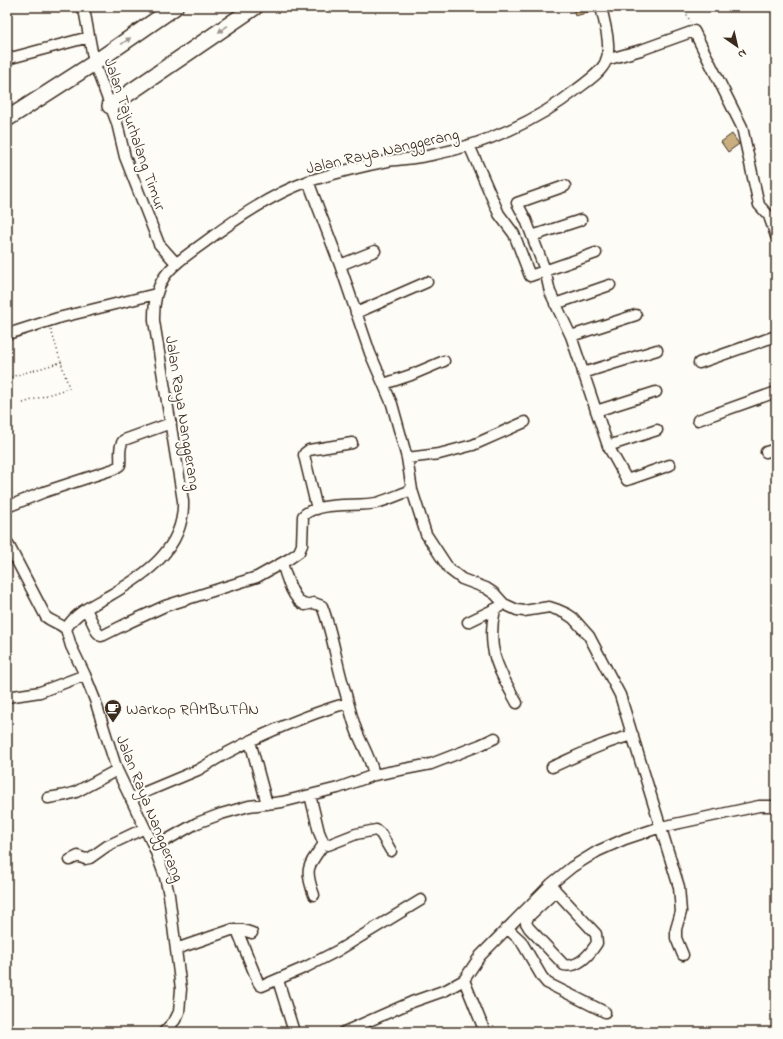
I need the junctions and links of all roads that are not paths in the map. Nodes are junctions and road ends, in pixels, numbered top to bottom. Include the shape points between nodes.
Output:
1 (82, 7) edge
2 (175, 7) edge
3 (255, 7) edge
4 (601, 7) edge
5 (89, 37) junction
6 (7, 59) edge
7 (606, 60) junction
8 (94, 63) junction
9 (110, 106) junction
10 (7, 119) edge
11 (469, 145) junction
12 (308, 182) junction
13 (565, 186) dead end
14 (773, 215) edge
15 (581, 220) dead end
16 (532, 236) junction
17 (776, 236) edge
18 (375, 251) dead end
19 (596, 253) dead end
20 (176, 263) junction
21 (340, 265) junction
22 (545, 270) junction
23 (427, 282) dead end
24 (610, 285) dead end
25 (156, 294) junction
26 (555, 304) junction
27 (356, 313) junction
28 (636, 315) dead end
29 (11, 333) dead end
30 (571, 336) junction
31 (776, 336) edge
32 (656, 350) dead end
33 (444, 361) dead end
34 (699, 363) dead end
35 (583, 373) junction
36 (384, 384) junction
37 (656, 392) dead end
38 (776, 392) edge
39 (596, 411) junction
40 (698, 420) dead end
41 (525, 422) dead end
42 (171, 424) junction
43 (657, 430) dead end
44 (352, 443) dead end
45 (608, 446) junction
46 (407, 458) junction
47 (670, 465) dead end
48 (412, 490) junction
49 (7, 507) edge
50 (316, 509) junction
51 (7, 542) edge
52 (282, 563) junction
53 (499, 606) junction
54 (86, 609) junction
55 (468, 622) dead end
56 (66, 628) junction
57 (85, 675) junction
58 (7, 697) edge
59 (348, 703) junction
60 (517, 703) dead end
61 (633, 735) junction
62 (495, 738) dead end
63 (250, 741) junction
64 (552, 767) dead end
65 (118, 770) junction
66 (374, 775) junction
67 (310, 795) junction
68 (48, 798) dead end
69 (131, 798) junction
70 (267, 804) junction
71 (776, 806) edge
72 (661, 827) junction
73 (145, 828) junction
74 (324, 844) junction
75 (154, 847) junction
76 (391, 850) dead end
77 (70, 860) dead end
78 (553, 887) junction
79 (314, 895) dead end
80 (422, 900) dead end
81 (507, 928) junction
82 (237, 930) junction
83 (252, 933) dead end
84 (176, 949) junction
85 (683, 955) dead end
86 (278, 980) junction
87 (464, 980) junction
88 (605, 1012) dead end
89 (164, 1032) edge
90 (294, 1032) edge
91 (344, 1032) edge
92 (484, 1032) edge

1 - 5 street, Jalan Tajurhalang Timur
8 -> 2 highway
3 -> 9 highway
4 - 7 street via 608,43
5 - 6 street
5 - 8 street, Jalan Tajurhalang Timur
7 - 11 street, Jalan Raya Nanggerang via 585,83 539,115
7 - 14 street via 694,31 742,127 759,205
8 - 9 street, Jalan Tajurhalang Timur
8 - 10 highway
9 - 20 street, Jalan Tajurhalang Timur via 125,157 159,244
11 - 12 street, Jalan Raya Nanggerang via 437,154 344,171
11 - 22 street via 499,214 514,234 530,276
12 - 20 street, Jalan Raya Nanggerang via 293,187 252,210
12 - 21 street
13 - 16 street via 517,203
14 - 17 street
15 - 16 street
16 - 22 street
18 - 21 street
19 - 22 street
20 - 25 street, Jalan Raya Nanggerang via 163,278
21 - 27 street
22 - 26 street
23 - 27 street
24 - 26 street
25 - 29 street via 58,318
25 - 42 street, Jalan Raya Nanggerang via 154,321
26 - 30 street
27 - 36 street
28 - 30 street
30 - 35 street
31 - 34 street
32 - 35 street
33 - 36 street
35 - 39 street
36 - 46 street
37 - 39 street
38 - 40 street
39 - 45 street
41 - 46 street via 473,445 439,454
42 - 49 street via 124,440 120,448 120,465 114,469
42 - 54 street, Jalan Raya Nanggerang via 184,513 178,534 162,556 142,576
43 - 45 street
44 - 50 street via 309,450 305,453
45 - 47 street via 627,480
46 - 48 street
48 - 50 street via 378,502
48 - 53 street via 426,534 449,569 462,579 495,594
50 - 52 street via 303,516 303,538 299,552
51 - 56 street via 46,617
52 - 54 street via 257,577 165,606 101,636
52 - 59 street via 297,599 305,605 314,603 322,606
53 - 55 street
53 - 60 street via 491,635 494,657
53 - 61 street via 524,611 545,608 558,610 582,627 620,695
54 - 56 street, Jalan Raya Nanggerang
56 - 57 street, Jalan Raya Nanggerang via 70,646
57 - 58 street via 40,692
57 - 65 street, Jalan Raya Nanggerang
59 - 63 street via 322,710
59 - 66 street
61 - 64 street via 592,748
61 - 72 street
62 - 66 street via 431,764
63 - 69 street via 198,770
63 - 70 street
65 - 68 street via 76,792
65 - 69 street, Jalan Raya Nanggerang
66 - 67 street
67 - 70 street
67 - 74 street
69 - 73 street, Jalan Raya Nanggerang
70 - 75 street via 249,806 210,817
71 - 72 street via 759,806
72 - 78 street via 598,851 572,867
72 - 85 street via 679,887 681,912 676,938
73 - 75 street, Jalan Raya Nanggerang
73 - 77 street via 107,846 90,858 78,856
74 - 76 street via 328,845 356,834 376,830
74 - 79 street via 308,870
75 - 84 street, Jalan Raya Nanggerang via 169,895
78 - 78 street via 596,934 597,943 591,952 574,964 564,965 526,923
78 - 81 street
80 - 86 street via 336,951
81 - 87 street via 480,956
81 - 88 street via 521,941 547,982
82 - 83 street
82 - 84 street
82 - 86 street via 260,985 264,986
84 - 89 street, Jalan Raya Nanggerang via 181,989 180,1012
86 - 90 street
87 - 91 street via 446,990
87 - 92 street

